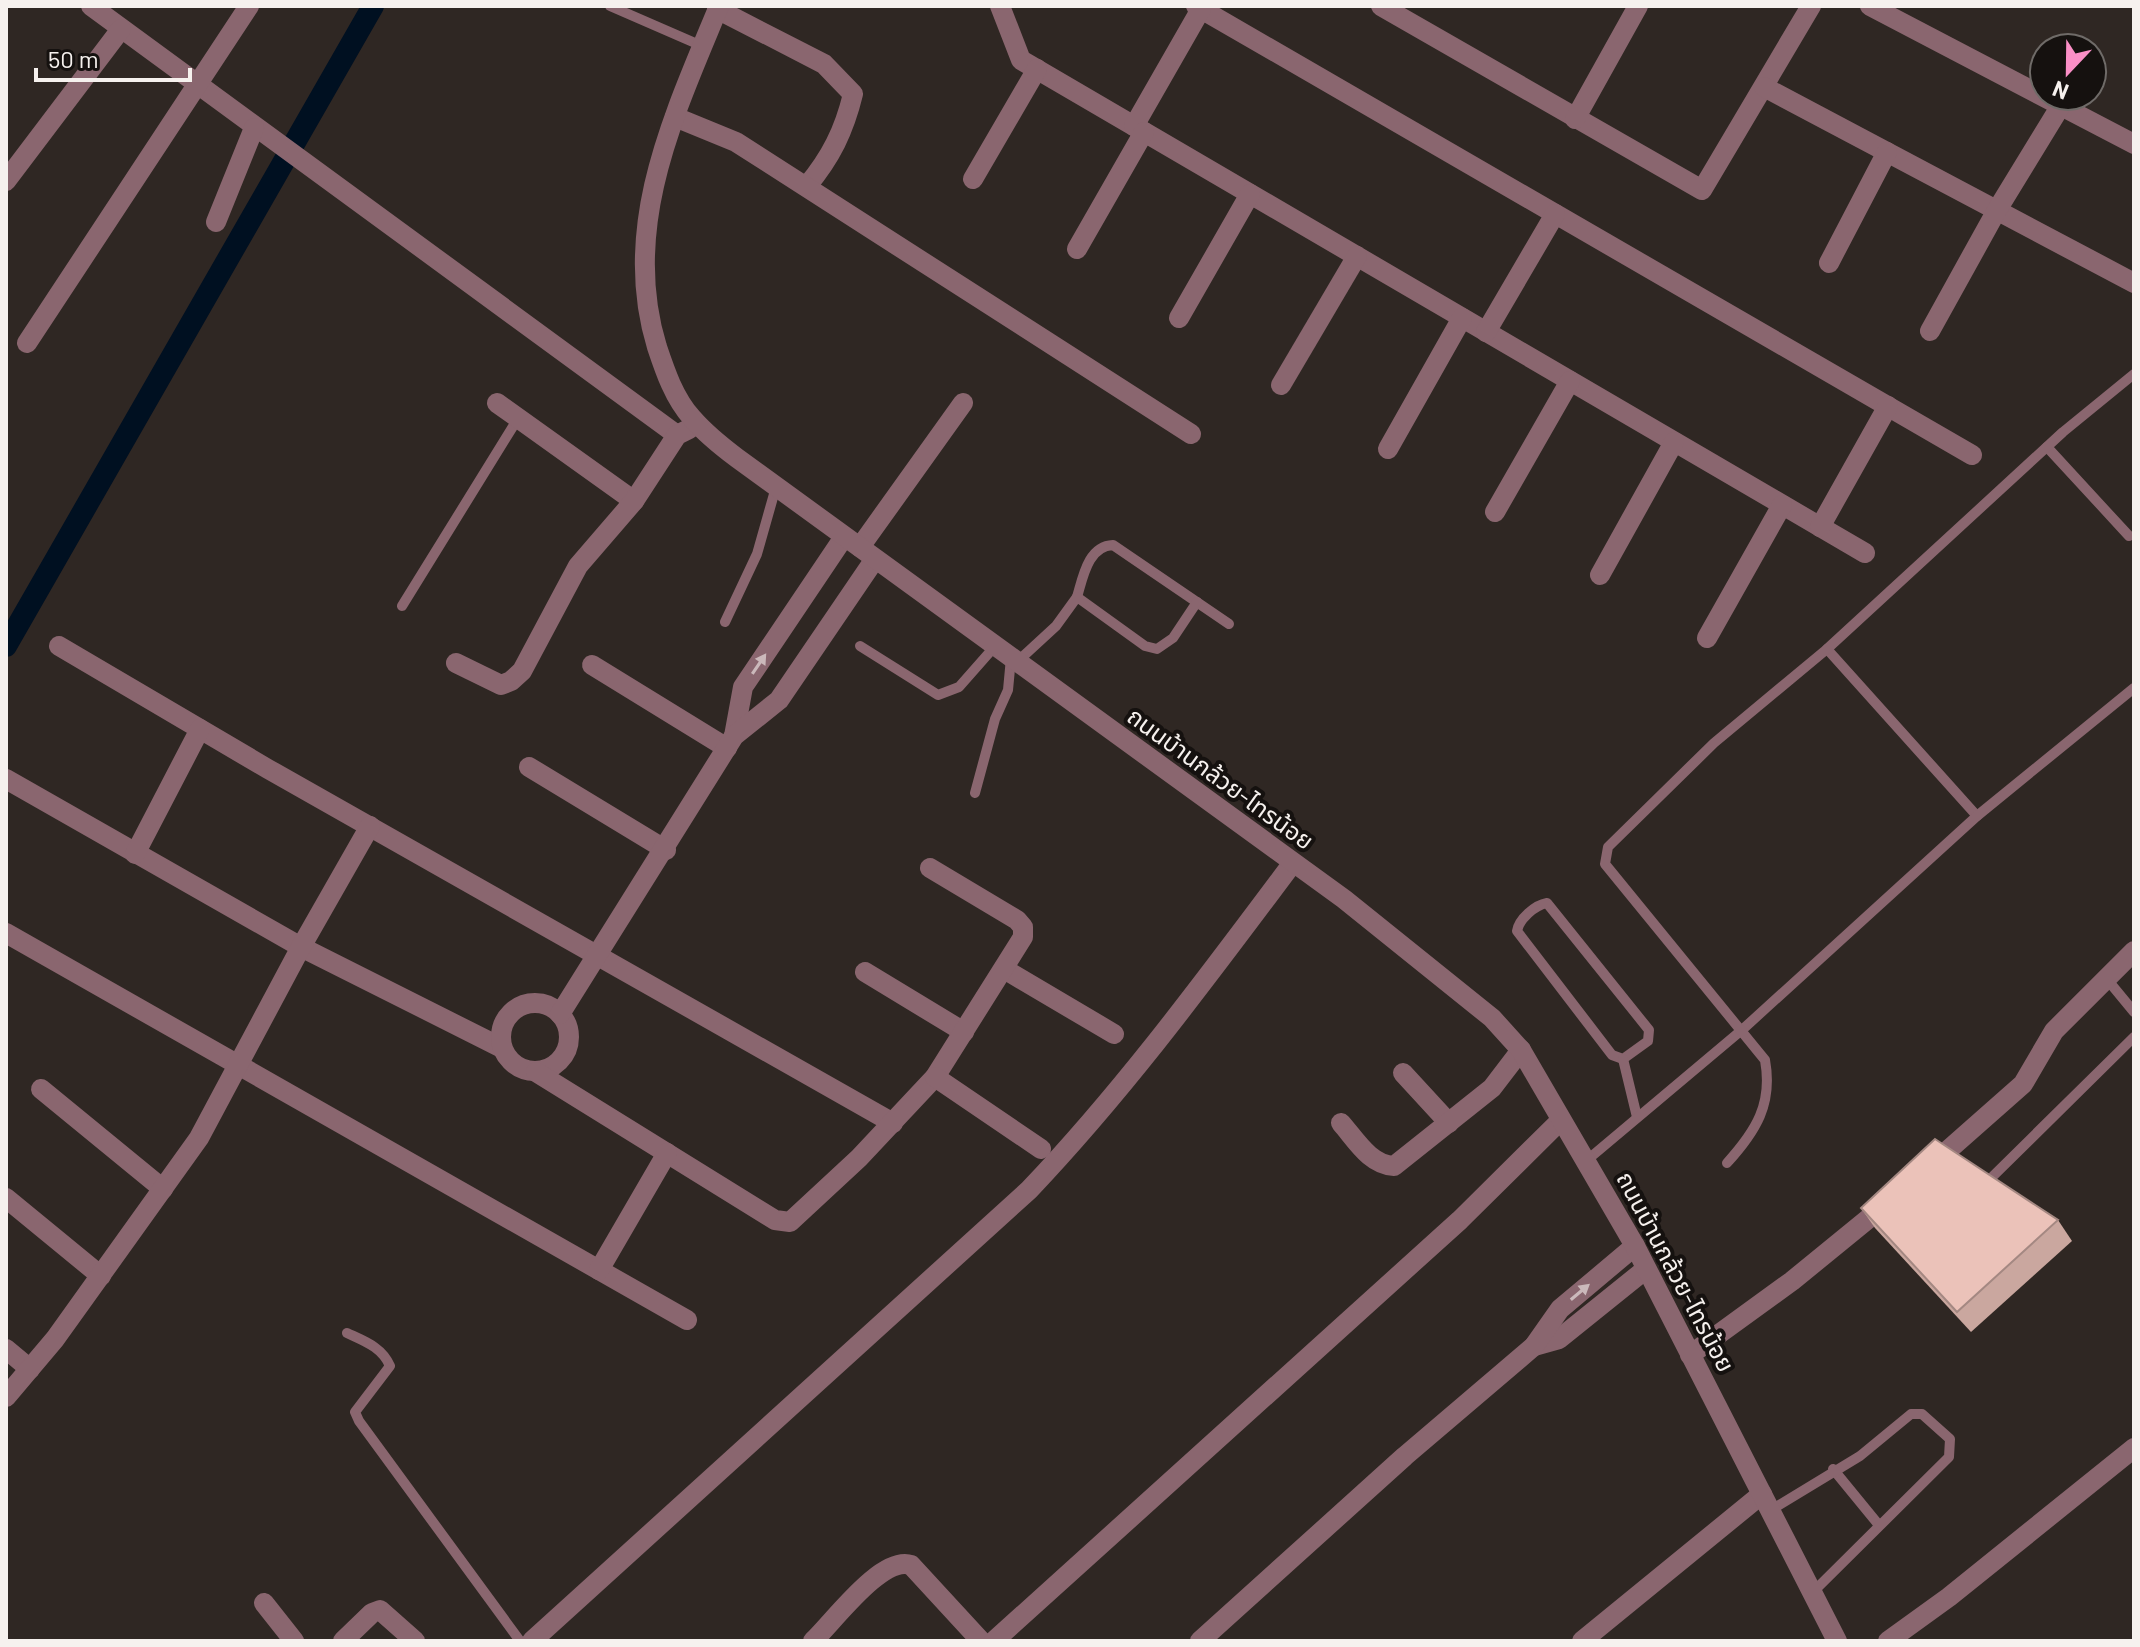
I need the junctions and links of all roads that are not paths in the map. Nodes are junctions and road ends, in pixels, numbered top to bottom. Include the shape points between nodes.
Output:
1 (249, 6) edge
2 (610, 6) edge
3 (1000, 6) edge
4 (1381, 6) edge
5 (1638, 6) edge
6 (1811, 6) edge
7 (1870, 6) edge
8 (718, 8) edge
9 (1198, 8) edge
10 (107, 14) edge
11 (702, 46) junction
12 (1037, 69) junction
13 (197, 85) junction
14 (1764, 87) junction
15 (2028, 90) edge
16 (2057, 112) edge
17 (2070, 112) edge
18 (675, 117) junction
19 (1575, 119) junction
20 (254, 128) junction
21 (1139, 129) junction
22 (2134, 144) edge
23 (1887, 152) junction
24 (973, 179) dead end
25 (6, 181) edge
26 (807, 186) junction
27 (1250, 194) junction
28 (1997, 210) junction
29 (1555, 214) junction
30 (216, 222) dead end
31 (1077, 249) dead end
32 (1357, 256) junction
33 (1829, 263) dead end
34 (2134, 283) edge
35 (1179, 318) dead end
36 (1462, 318) junction
37 (1930, 331) dead end
38 (1486, 332) junction
39 (27, 343) dead end
40 (2134, 374) edge
41 (1570, 381) junction
42 (1281, 385) dead end
43 (497, 403) dead end
44 (963, 403) dead end
45 (1888, 406) junction
46 (517, 420) junction
47 (699, 425) junction
48 (1191, 434) dead end
49 (677, 435) junction
50 (1674, 442) junction
51 (2047, 447) junction
52 (1388, 449) dead end
53 (1972, 455) dead end
54 (776, 487) junction
55 (634, 501) junction
56 (1782, 505) junction
57 (1495, 512) dead end
58 (1820, 527) junction
59 (2129, 536) dead end
60 (860, 548) junction
61 (1865, 553) dead end
62 (1600, 575) dead end
63 (1077, 597) junction
64 (1197, 602) junction
65 (402, 606) dead end
66 (725, 622) dead end
67 (1229, 624) dead end
68 (1707, 638) dead end
69 (59, 646) dead end
70 (860, 646) dead end
71 (1827, 649) junction
72 (1009, 654) junction
73 (456, 663) dead end
74 (592, 665) dead end
75 (2134, 688) edge
76 (200, 729) junction
77 (730, 742) junction
78 (529, 767) dead end
79 (6, 779) edge
80 (975, 793) dead end
81 (1977, 816) junction
82 (370, 826) junction
83 (666, 850) junction
84 (135, 854) junction
85 (1292, 864) junction
86 (930, 868) dead end
87 (6, 933) edge
88 (301, 947) junction
89 (2134, 951) edge
90 (598, 955) junction
91 (1004, 969) junction
92 (865, 972) dead end
93 (2106, 978) junction
94 (2134, 1012) edge
95 (560, 1014) junction
96 (1743, 1029) junction
97 (964, 1032) junction
98 (1114, 1034) dead end
99 (2134, 1037) edge
100 (502, 1048) junction
101 (1521, 1050) junction
102 (1623, 1059) junction
103 (237, 1067) junction
104 (536, 1072) junction
105 (1403, 1073) dead end
106 (935, 1077) junction
107 (41, 1089) dead end
108 (1637, 1117) junction
109 (1561, 1120) junction
110 (893, 1123) junction
111 (1341, 1123) dead end
112 (1449, 1123) junction
113 (1041, 1149) dead end
114 (667, 1153) junction
115 (1586, 1161) junction
116 (1727, 1163) dead end
117 (163, 1189) junction
118 (1972, 1197) edge
119 (6, 1198) edge
120 (1635, 1246) junction
121 (1646, 1269) junction
122 (599, 1270) junction
123 (101, 1276) junction
124 (687, 1320) dead end
125 (347, 1333) dead end
126 (1534, 1346) junction
127 (6, 1349) edge
128 (1690, 1355) junction
129 (30, 1369) junction
130 (6, 1397) edge
131 (2134, 1448) edge
132 (1833, 1469) junction
133 (1767, 1502) junction
134 (1878, 1524) junction
135 (1813, 1592) junction
136 (264, 1603) dead end
137 (294, 1641) edge
138 (343, 1641) edge
139 (415, 1641) edge
140 (520, 1641) edge
141 (532, 1641) edge
142 (813, 1641) edge
143 (981, 1641) edge
144 (994, 1641) edge
145 (1200, 1641) edge
146 (1582, 1641) edge
147 (1837, 1641) edge
148 (1888, 1641) edge

1 - 13 street
2 - 11 lane
3 - 12 street via 1021,60
4 - 19 street
5 - 19 street
6 - 14 street
7 - 15 street
8 - 11 street, ถนนบ้านกล้วย-ไทรน้อย
8 - 26 street via 824,64 853,94 845,128
9 - 21 street
9 - 29 street
10 - 13 street
10 - 25 street
11 - 18 street, ถนนบ้านกล้วย-ไทรน้อย
12 - 21 street
12 - 24 street
13 - 20 street
13 - 39 street
14 - 19 street via 1702,190
14 - 23 street
16 - 28 street
17 - 22 street
18 - 26 street via 736,142
18 - 47 street, ถนนบ้านกล้วย-ไทรน้อย via 648,204 645,290 662,364
20 - 30 street
20 - 49 street
21 - 27 street
21 - 31 street
23 - 28 street
23 - 33 street
26 - 48 street
27 - 32 street
27 - 35 street
28 - 34 street
28 - 37 street
29 - 38 street
29 - 45 street
32 - 36 street
32 - 42 street
36 - 38 street
36 - 52 street
38 - 41 street
40 - 51 lane
41 - 50 street
41 - 57 street
43 - 46 street
44 - 60 street
45 - 53 street
45 - 58 street
46 - 55 street
46 - 65 lane
47 - 49 street
47 - 54 street, ถนนบ้านกล้วย-ไทรน้อย
49 - 55 street
50 - 56 street
50 - 62 street
51 - 59 lane
51 - 71 lane
54 - 60 street, ถนนบ้านกล้วย-ไทรน้อย
54 - 66 lane via 757,554
55 - 73 street via 578,566 522,671 501,685
56 - 58 street
56 - 68 street
58 - 61 street
60 - 72 street, ถนนบ้านกล้วย-ไทรน้อย
60 - 77 street via 779,700
77 -> 60 street via 743,687
63 - 64 lane via 1145,646 1157,649 1173,638
63 - 64 lane via 1092,557 1113,545
63 - 72 lane via 1056,626
64 - 67 lane
69 - 76 street
70 - 72 lane via 938,695
71 - 81 lane
71 - 96 lane via 1714,743 1605,853 1605,864
72 - 80 lane via 1008,690
72 - 85 street, ถนนบ้านกล้วย-ไทรน้อย
74 - 77 street
75 - 81 lane
76 - 82 street
76 - 84 street
77 - 83 street
78 - 83 street
79 - 84 street
81 - 96 lane
82 - 88 street
82 - 90 street
83 - 90 street
84 - 88 street
85 - 101 street, ถนนบ้านกล้วย-ไทรน้อย via 1462,990
85 - 141 street via 1146,1054 1029,1190
86 - 91 street via 1022,924 1023,937
87 - 103 street
88 - 100 street
88 - 103 street
89 - 93 street
90 - 95 street
90 - 110 street
91 - 97 street
91 - 98 street
92 - 97 street
93 - 94 lane
93 - 128 street via 2054,1031 2023,1084 1879,1218
95 - 100 street via 533,1002 516,1008 503,1021
95 - 104 street via 570,1036 566,1054 554,1067
96 - 108 lane
96 - 116 lane via 1765,1060 1767,1099 1752,1136
97 - 106 street
99 - 118 lane
100 - 104 street via 519,1069
101 - 109 street, ถนนบ้านกล้วย-ไทรน้อย
101 - 112 street via 1492,1088
102 - 102 lane via 1648,1041 1649,1030 1552,907 1535,907 1517,931 1612,1055
102 - 108 lane
103 - 117 street via 199,1138
103 - 122 street
104 - 114 street
105 - 112 street
106 - 110 street
106 - 113 street
107 - 117 street
108 - 115 lane
109 - 115 street, ถนนบ้านกล้วย-ไทรน้อย
109 - 144 street via 1460,1220
110 - 114 street via 790,1222 775,1220
111 - 112 street via 1372,1158 1394,1166
114 - 122 street
115 - 120 street, ถนนบ้านกล้วย-ไทรน้อย
117 - 123 street
119 - 123 street
120 - 121 street, ถนนบ้านกล้วย-ไทรน้อย
126 -> 120 street via 1560,1309
121 - 126 street via 1559,1339
121 - 128 street, ถนนบ้านกล้วย-ไทรน้อย
122 - 124 street
123 - 129 street
125 - 140 lane via 386,1355 390,1366 355,1412 359,1421
126 - 145 street
127 - 129 street
128 - 133 street, ถนนบ้านกล้วย-ไทรน้อย
129 - 130 street
131 - 148 street
132 - 133 lane
132 - 134 lane
132 - 134 lane via 1860,1456 1915,1413 1946,1433 1952,1445 1949,1457
133 - 135 street, ถนนบ้านกล้วย-ไทรน้อย
133 - 146 street
134 - 135 lane
135 - 147 street, ถนนบ้านกล้วย-ไทรน้อย
136 - 137 street
138 - 139 street via 380,1610
142 - 143 street via 875,1577 904,1562

